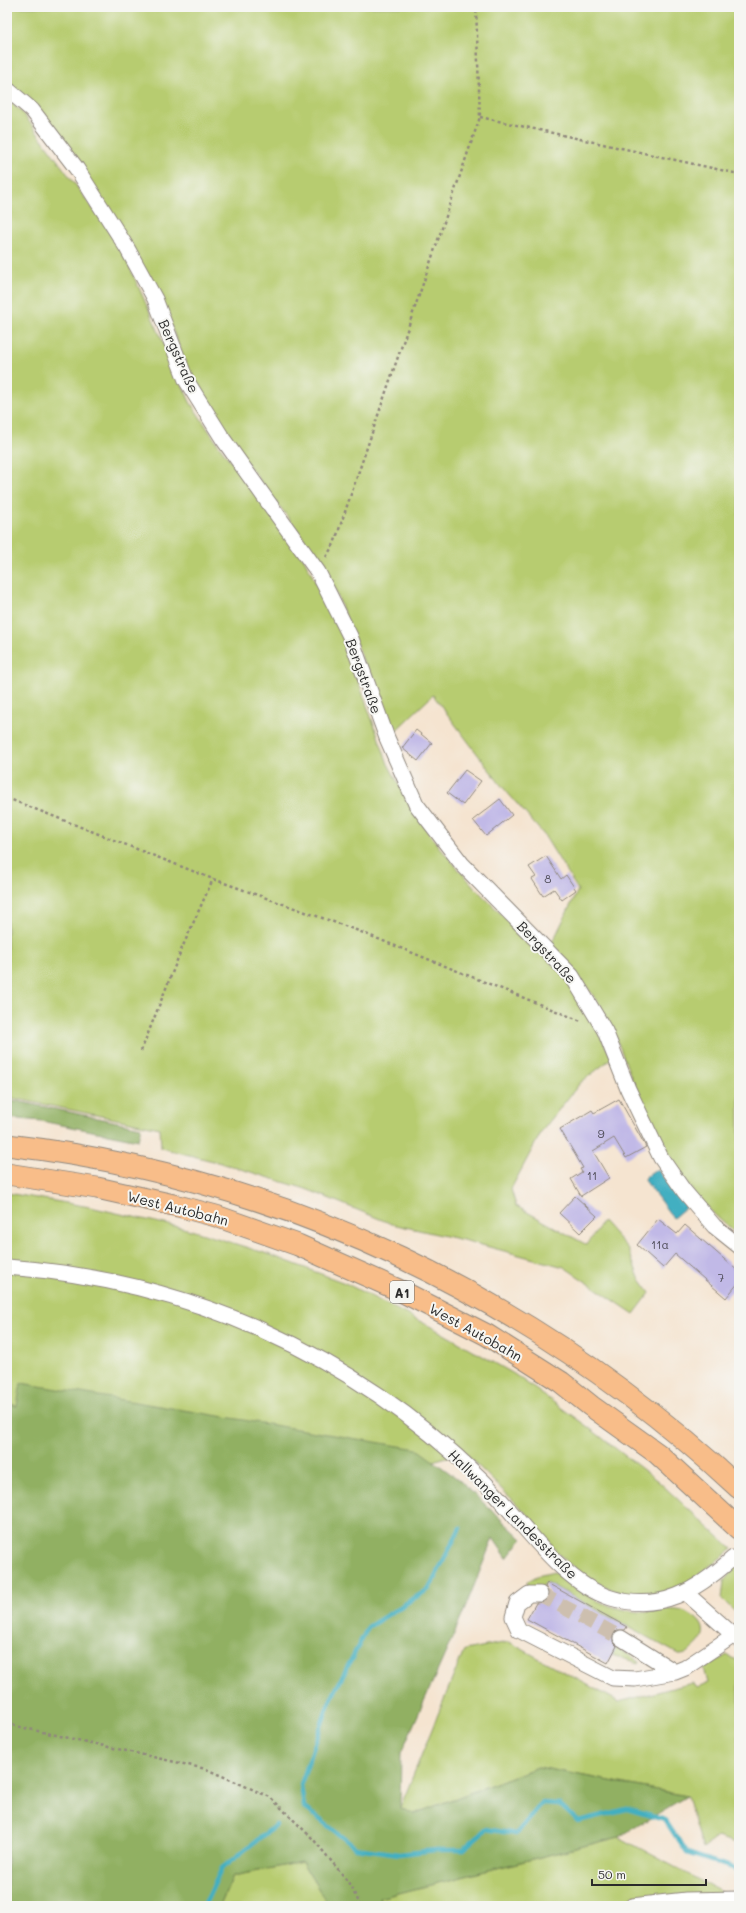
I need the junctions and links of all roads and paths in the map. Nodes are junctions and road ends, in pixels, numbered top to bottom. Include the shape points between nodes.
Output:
1 (476, 7) edge
2 (7, 89) edge
3 (480, 117) junction
4 (739, 174) edge
5 (318, 572) junction
6 (7, 798) edge
7 (213, 879) junction
8 (605, 1031) junction
9 (141, 1051) dead end
10 (7, 1145) edge
11 (7, 1174) edge
12 (739, 1246) edge
13 (7, 1267) edge
14 (739, 1488) edge
15 (739, 1529) edge
16 (733, 1558) dead end
17 (686, 1593) junction
18 (540, 1594) dead end
19 (736, 1637) edge
20 (621, 1638) tunnel mouth
21 (675, 1672) junction
22 (7, 1724) edge
23 (739, 1899) edge
24 (361, 1906) edge
25 (632, 1906) edge

1 - 3 path
2 - 5 street, Bergstraße via 32,110 77,169 127,248 155,299 186,380 223,439
3 - 4 path
3 - 5 path via 334,544
5 - 8 street, Bergstraße via 350,636 387,738 416,804 462,864 572,976
6 - 7 path
7 - 8 path via 356,930
7 - 9 path
8 - 12 street, Bergstraße via 628,1089 661,1158 684,1191 714,1226
10 - 14 highway, West Autobahn / A1 via 94,1158 215,1186 303,1215 406,1259 479,1296 550,1339 677,1432
11 - 15 highway, West Autobahn / A1 via 103,1189 216,1216 298,1245 404,1292 487,1335 561,1382 658,1454
13 - 17 street, Hallwanger Landesstraße via 74,1275 146,1288 197,1304 269,1332 310,1352 358,1381 442,1443 482,1480 573,1578 593,1591 610,1598 644,1603 662,1602
16 - 17 street, Hallwanger Landesstraße via 718,1572
17 - 19 street
18 - 21 street via 529,1594 517,1603 513,1617 519,1630 613,1678 635,1679
19 - 21 street
20 - 21 street
22 - 24 path via 206,1769 270,1797 313,1839 346,1880
23 - 25 street via 686,1900

